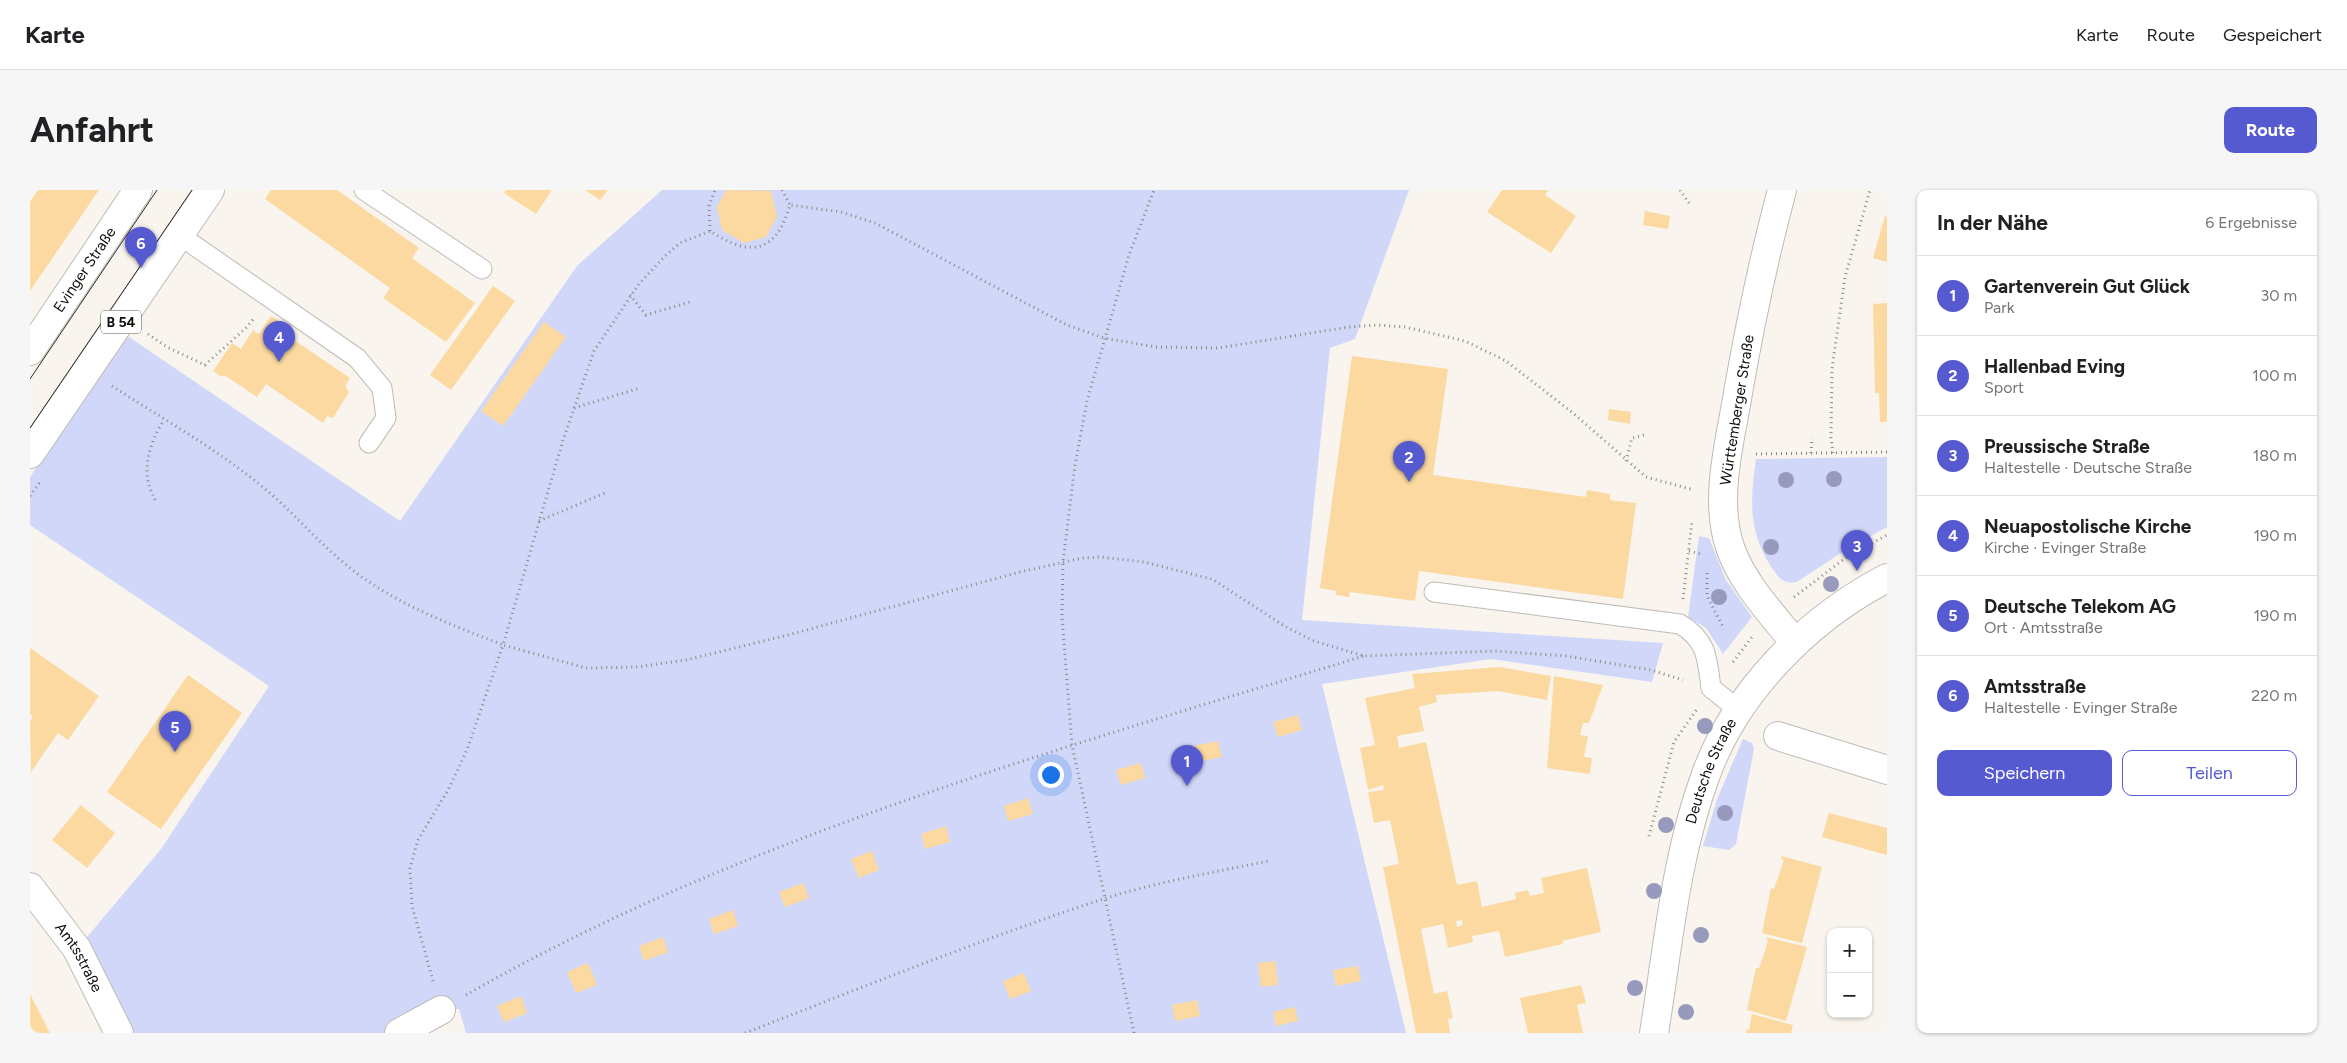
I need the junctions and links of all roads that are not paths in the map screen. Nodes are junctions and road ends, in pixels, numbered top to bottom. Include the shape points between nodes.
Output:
1 (138, 190) edge
2 (210, 190) edge
3 (364, 190) edge
4 (1782, 190) edge
5 (179, 236) junction
6 (482, 270) dead end
7 (30, 351) edge
8 (369, 443) dead end
9 (30, 454) edge
10 (1887, 578) edge
11 (1434, 592) dead end
12 (1795, 643) junction
13 (1740, 711) junction
14 (1778, 736) dead end
15 (1887, 770) edge
16 (30, 887) edge
17 (441, 1010) road end
18 (119, 1033) edge
19 (398, 1033) edge
20 (1654, 1033) edge

1 - 7 street, Evinger Straße
2 - 5 street, B 54
3 - 6 lane
4 - 12 street, Württemberger Straße via 1755,299 1728,455 1724,520 1731,550 1746,580
5 - 8 lane via 357,358 382,388 386,418
5 - 9 street, B 54
10 - 12 street, Deutsche Straße via 1857,594
11 - 13 lane via 1680,624 1692,631 1705,648 1711,688
12 - 13 street, Deutsche Straße
13 - 20 street, Deutsche Straße via 1723,737 1705,776 1686,838
14 - 15 street
16 - 18 street, Amtsstraße via 77,949
17 - 19 street

